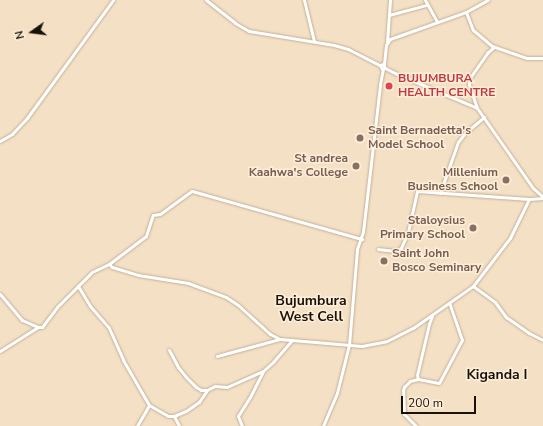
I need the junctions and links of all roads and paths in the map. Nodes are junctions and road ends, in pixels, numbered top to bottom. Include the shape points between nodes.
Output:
1 (113, 0) edge
2 (206, 0) edge
3 (304, 0) edge
4 (390, 0) edge
5 (425, 0) edge
6 (488, 0) edge
7 (427, 5) junction
8 (466, 12) junction
9 (389, 15) junction
10 (438, 22) junction
11 (314, 41) junction
12 (387, 42) junction
13 (494, 47) junction
14 (543, 58) edge
15 (384, 67) junction
16 (478, 108) junction
17 (484, 117) junction
18 (0, 140) edge
19 (440, 193) junction
20 (543, 198) edge
21 (529, 199) junction
22 (362, 239) junction
23 (378, 249) dead end
24 (109, 264) junction
25 (78, 286) junction
26 (472, 286) junction
27 (0, 294) edge
28 (449, 303) junction
29 (433, 315) junction
30 (38, 328) junction
31 (280, 338) junction
32 (292, 340) junction
33 (543, 340) edge
34 (350, 345) junction
35 (169, 350) dead end
36 (0, 351) edge
37 (217, 356) dead end
38 (263, 371) junction
39 (418, 378) junction
40 (207, 390) junction
41 (150, 405) junction
42 (174, 416) junction
43 (136, 426) edge
44 (179, 426) edge
45 (242, 426) edge
46 (323, 426) edge
47 (416, 426) edge

1 - 18 street via 84,36 27,118 12,134
2 - 11 street via 249,31
3 - 11 street
4 - 9 street
5 - 7 street
6 - 8 street
7 - 9 street
7 - 10 street
8 - 10 street
8 - 13 street via 472,30
9 - 12 street
10 - 12 street
11 - 15 street via 348,49 380,65 380,68
12 - 15 street
13 - 14 street via 527,58
13 - 16 street via 469,77 469,86
15 - 16 street
15 - 22 street
16 - 17 street
17 - 19 street via 458,142
17 - 20 street via 532,188
19 - 21 street
19 - 23 street via 416,192 408,232 401,248 395,251
20 - 21 street
21 - 26 street via 510,238
22 - 24 street via 192,191 160,214 153,215 146,236
22 - 34 street via 357,249
24 - 25 street via 92,272
24 - 31 street via 138,275 188,283 226,297 270,334
25 - 30 street via 57,307 47,323
25 - 41 street via 90,306 109,328 123,360
26 - 28 street
26 - 33 street via 495,302 506,317
27 - 30 street via 22,320
28 - 29 street
28 - 39 street via 462,338 461,343 441,382 437,384
29 - 34 street via 396,338 362,346
29 - 39 street via 425,338
30 - 36 street
31 - 32 street
31 - 37 street
32 - 34 street
32 - 38 street
34 - 46 street via 337,393
35 - 40 street via 186,377 196,387
38 - 40 street via 227,387 215,386
38 - 45 street via 238,416
39 - 47 street via 410,381 403,390 404,414
40 - 42 street via 199,402
41 - 42 street via 168,416
41 - 43 street
42 - 44 street

